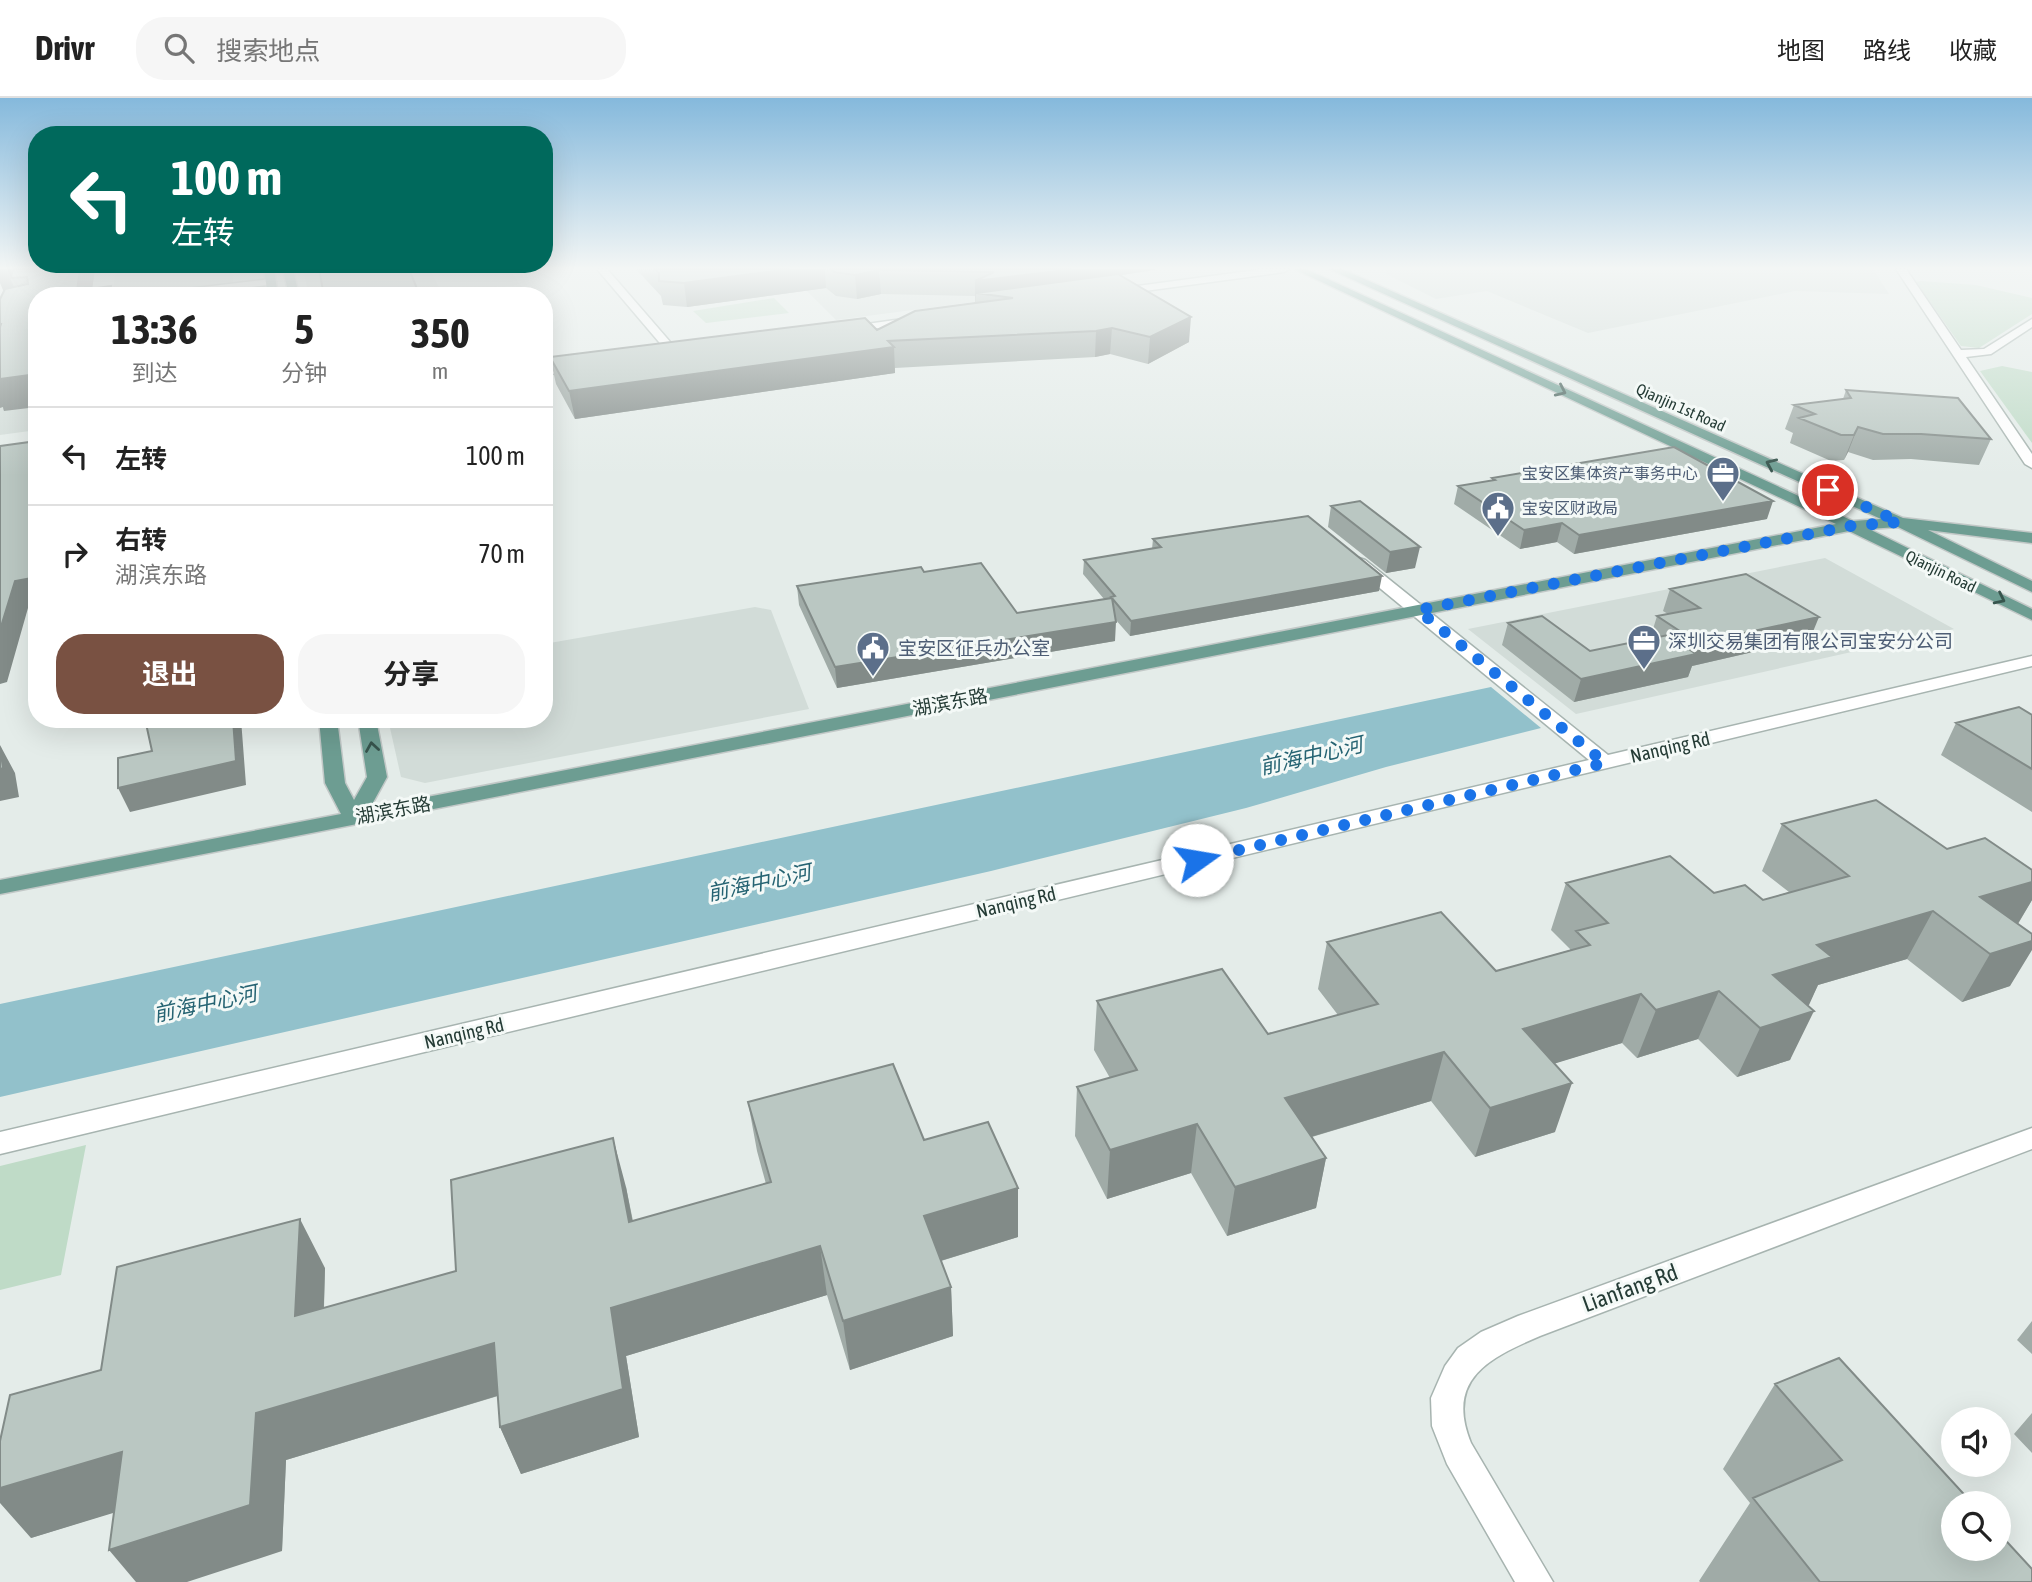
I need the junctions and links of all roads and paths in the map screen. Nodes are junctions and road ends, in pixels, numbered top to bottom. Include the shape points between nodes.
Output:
1 (661, 338) edge
2 (1448, 338) edge
3 (1489, 338) edge
4 (1949, 338) edge
5 (2008, 338) edge
6 (687, 351) edge
7 (674, 353) junction
8 (1960, 354) junction
9 (661, 355) edge
10 (596, 364) edge
11 (553, 370) edge
12 (2032, 464) edge
13 (1900, 522) junction
14 (1851, 526) junction
15 (2032, 538) edge
16 (1349, 554) edge
17 (2032, 587) edge
18 (1418, 610) junction
19 (2032, 615) edge
20 (2032, 662) edge
21 (329, 728) edge
22 (369, 728) edge
23 (1605, 763) junction
24 (354, 818) junction
25 (0, 887) edge
26 (2032, 1138) edge
27 (0, 1143) edge
28 (1535, 1582) edge

1 - 7 street
2 -> 14 main road, Qianjin 1st Road
13 -> 3 main road, Qianjin 1st Road
4 - 8 street
5 - 8 street via 1987,352
6 - 7 street
7 - 9 street
8 - 12 street
10 - 11 street
13 - 14 main road, 湖滨东路
13 - 15 main road
13 - 17 main road, Qianjin Road
14 - 18 main road, 湖滨东路
14 -> 19 main road, Qianjin Road
16 - 18 street
18 - 23 street
18 - 24 main road, 湖滨东路
20 - 23 street, Nanqing Rd
21 - 24 main road via 335,783
24 -> 22 main road via 377,777
23 - 27 street, Nanqing Rd
24 - 25 main road, 湖滨东路
26 - 28 street, Lianfang Rd via 1529,1326 1492,1342 1469,1359 1447,1398 1448,1426 1459,1453

